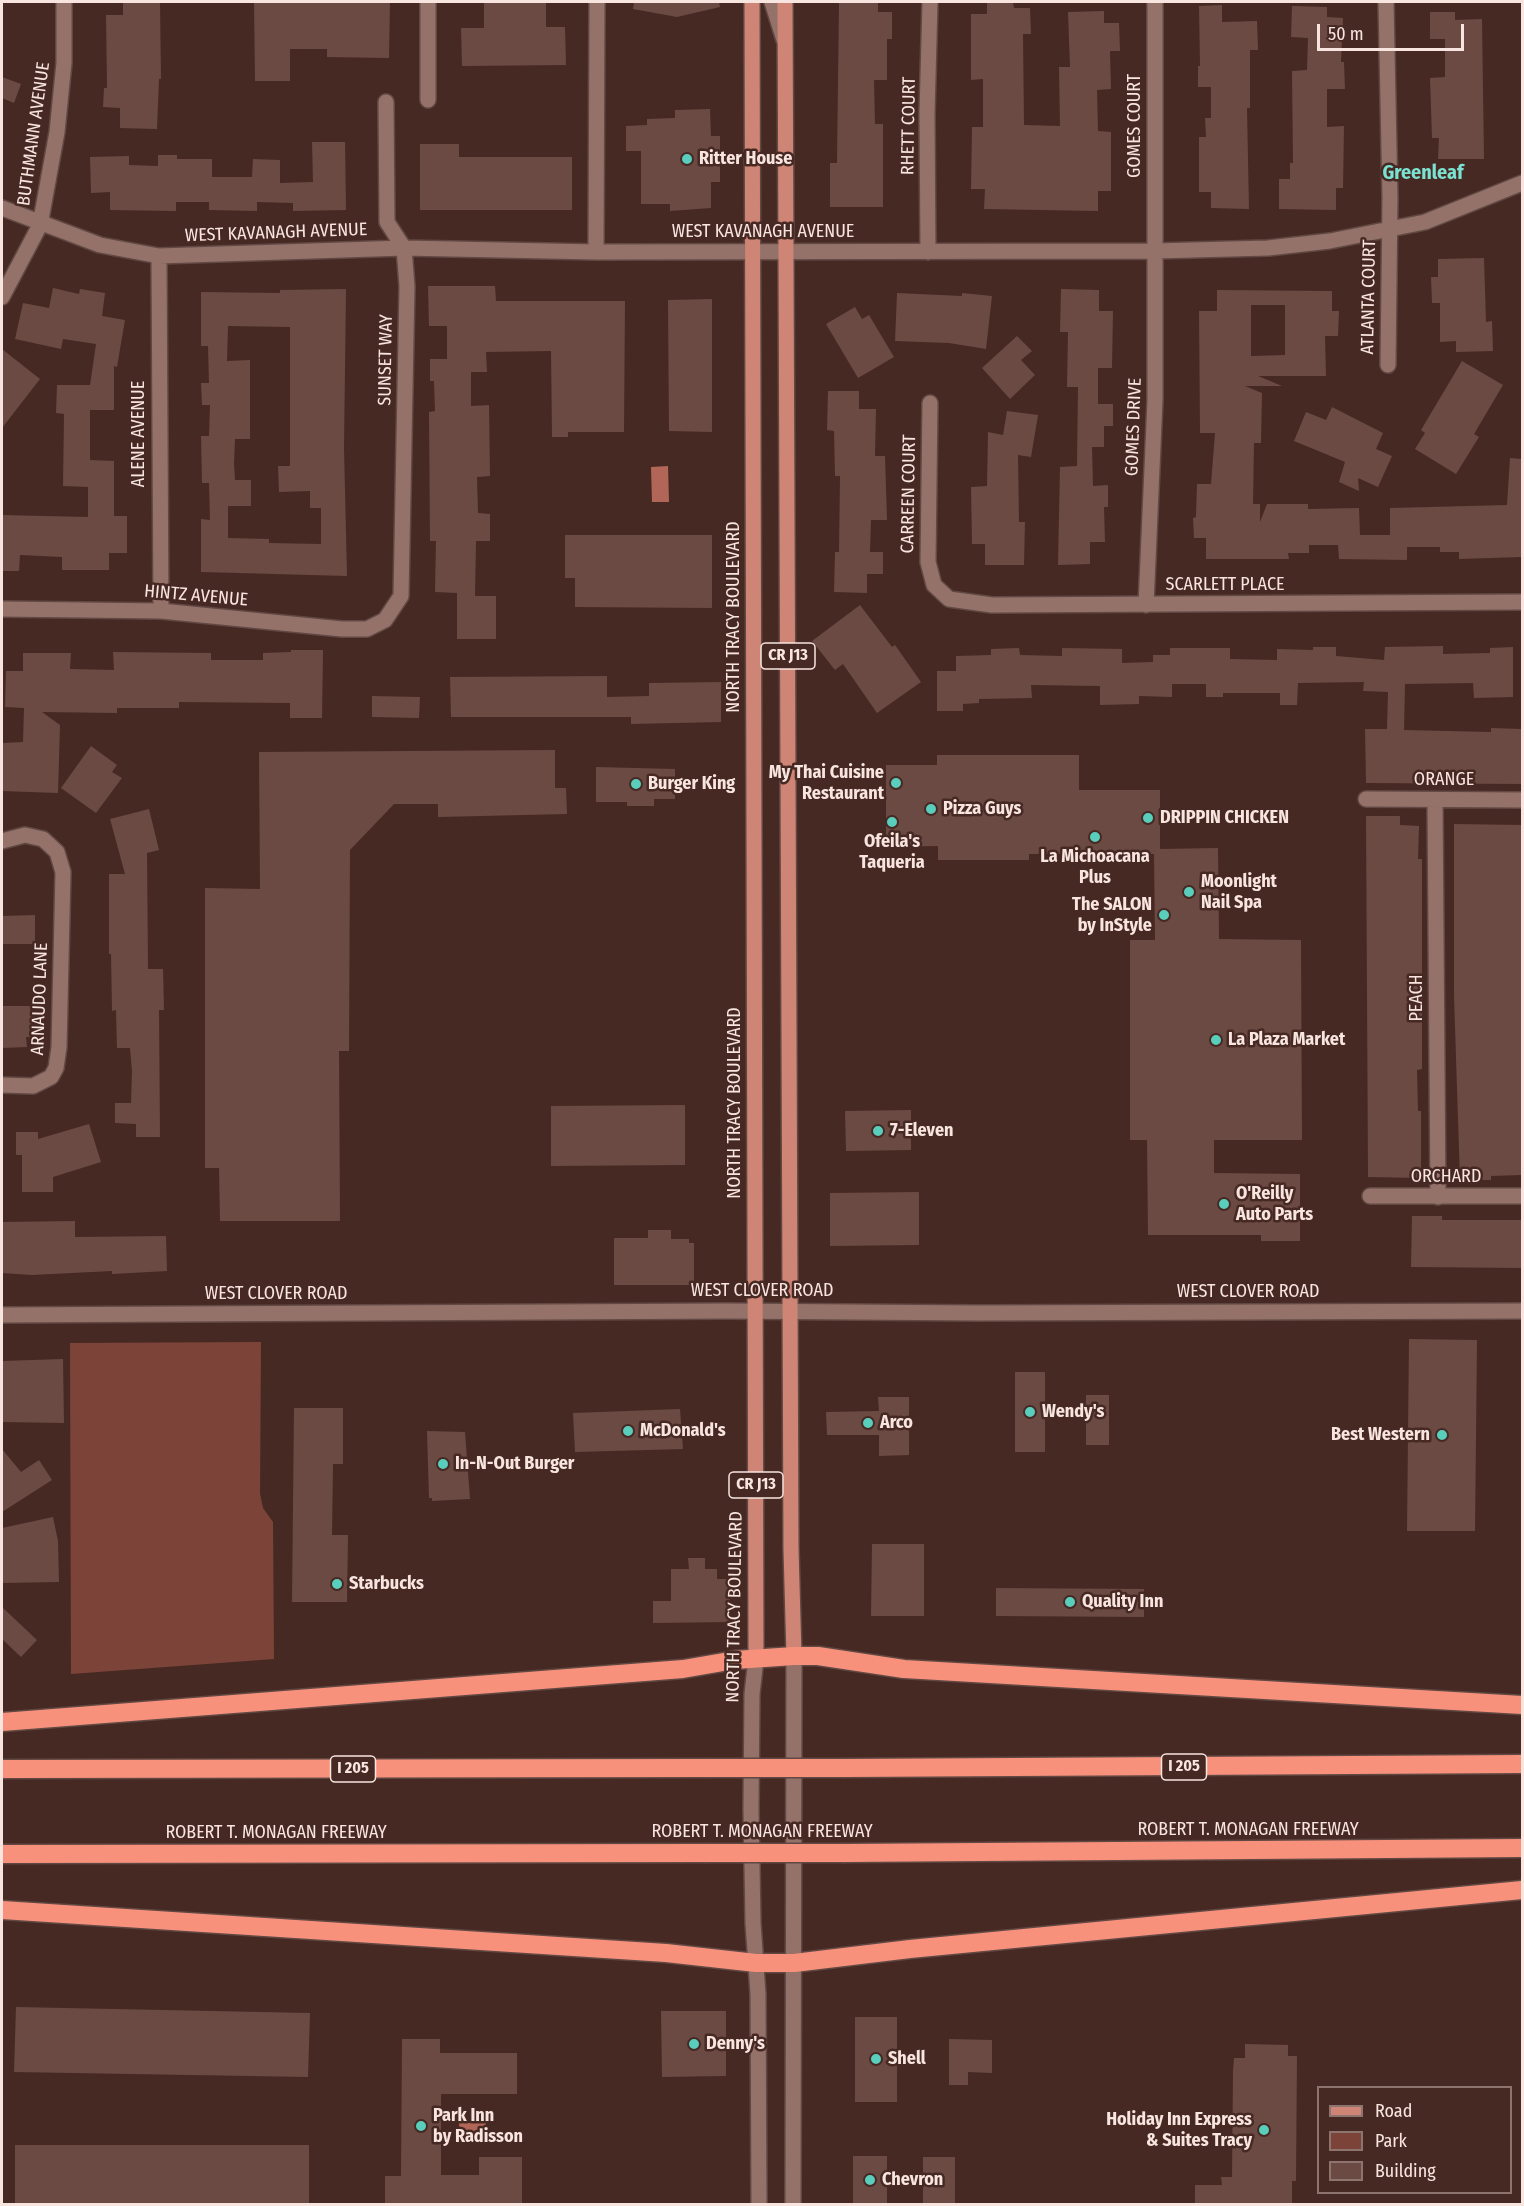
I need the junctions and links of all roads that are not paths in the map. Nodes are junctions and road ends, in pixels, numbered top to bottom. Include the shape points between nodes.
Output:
1 (64, 2) edge
2 (428, 2) edge
3 (597, 2) edge
4 (752, 2) edge
5 (772, 2) edge
6 (785, 2) edge
7 (930, 2) edge
8 (1155, 2) edge
9 (1386, 2) edge
10 (786, 43) junction
11 (428, 100) dead end
12 (386, 102) dead end
13 (1522, 183) edge
14 (2, 208) edge
15 (40, 225) junction
16 (1389, 230) junction
17 (404, 248) junction
18 (1155, 250) junction
19 (596, 252) junction
20 (752, 252) junction
21 (787, 252) junction
22 (928, 252) junction
23 (159, 256) junction
24 (2, 297) edge
25 (1388, 365) dead end
26 (930, 403) dead end
27 (934, 585) joint
28 (1522, 602) edge
29 (1146, 605) junction
30 (2, 609) edge
31 (160, 611) junction
32 (385, 620) joint
33 (1366, 799) dead end
34 (1435, 800) junction
35 (1522, 800) edge
36 (2, 841) edge
37 (2, 1085) edge
38 (1370, 1196) dead end
39 (1522, 1196) edge
40 (1438, 1197) junction
41 (755, 1311) junction
42 (791, 1311) junction
43 (1522, 1311) edge
44 (2, 1316) edge
45 (794, 1656) junction
46 (756, 1659) junction
47 (1522, 1705) edge
48 (2, 1722) edge
49 (1522, 1764) edge
50 (2, 1769) edge
51 (1522, 1848) edge
52 (2, 1854) edge
53 (1522, 1890) edge
54 (2, 1910) edge
55 (756, 1963) junction
56 (794, 1963) junction
57 (759, 2205) edge
58 (793, 2205) edge

1 - 15 street, BUTHMANN AVENUE via 57,132
2 - 11 street
3 - 19 street
4 - 20 main road, NORTH TRACY BOULEVARD / CR J13
5 - 10 street
6 - 10 main road, CR J13
7 - 22 street, RHETT COURT
8 - 18 street, GOMES COURT
9 - 16 street, ATLANTA COURT
10 - 21 main road, CR J13
12 - 17 street, SUNSET WAY via 387,222
13 - 16 street, WEST KAVANAGH AVENUE via 1425,222
14 - 15 street, WEST KAVANAGH AVENUE
15 - 23 street, WEST KAVANAGH AVENUE via 100,245
15 - 24 street, BUTHMANN AVENUE
16 - 18 street, WEST KAVANAGH AVENUE via 1330,242 1268,248
16 - 25 street, ATLANTA COURT
17 - 19 street, WEST KAVANAGH AVENUE
17 - 23 street, WEST KAVANAGH AVENUE
17 - 32 street, SUNSET WAY via 407,286 401,596
18 - 22 street, WEST KAVANAGH AVENUE
18 - 29 street, GOMES DRIVE via 1154,446 1146,545
19 - 20 street, WEST KAVANAGH AVENUE
20 - 21 street, WEST KAVANAGH AVENUE
20 - 41 main road, NORTH TRACY BOULEVARD / CR J13
21 - 22 street, WEST KAVANAGH AVENUE
21 - 42 main road, CR J13
23 - 31 street, ALENE AVENUE
26 - 27 street, CARREEN COURT via 927,562
27 - 29 street, SCARLETT PLACE via 950,600 971,604
28 - 29 street, SCARLETT PLACE
30 - 31 street, HINTZ AVENUE
31 - 32 street, HINTZ AVENUE via 342,629 367,629
33 - 34 street, ORANGE
34 - 35 street, ORANGE
34 - 40 street, PEACH
36 - 37 street, ARNAUDO LANE via 25,835 43,839 57,852 63,872 56,1068 51,1077 33,1086
38 - 40 street, ORCHARD
39 - 40 street, ORCHARD
41 - 42 street, WEST CLOVER ROAD
41 - 44 street, WEST CLOVER ROAD
41 - 46 main road, NORTH TRACY BOULEVARD / CR J13
42 - 43 street, WEST CLOVER ROAD
42 - 45 main road, CR J13
45 - 46 highway
45 - 47 highway via 904,1669
45 - 56 street, CR J13
46 - 48 highway via 683,1669
46 - 55 street, NORTH TRACY BOULEVARD / CR J13 via 751,1809
49 - 50 highway, I 205, bridge
51 - 52 highway, ROBERT T. MONAGAN FREEWAY, bridge
53 - 56 highway
54 - 55 highway via 666,1953
55 - 56 highway
55 - 57 street, NORTH TRACY BOULEVARD / CR J13
56 - 58 street, CR J13

